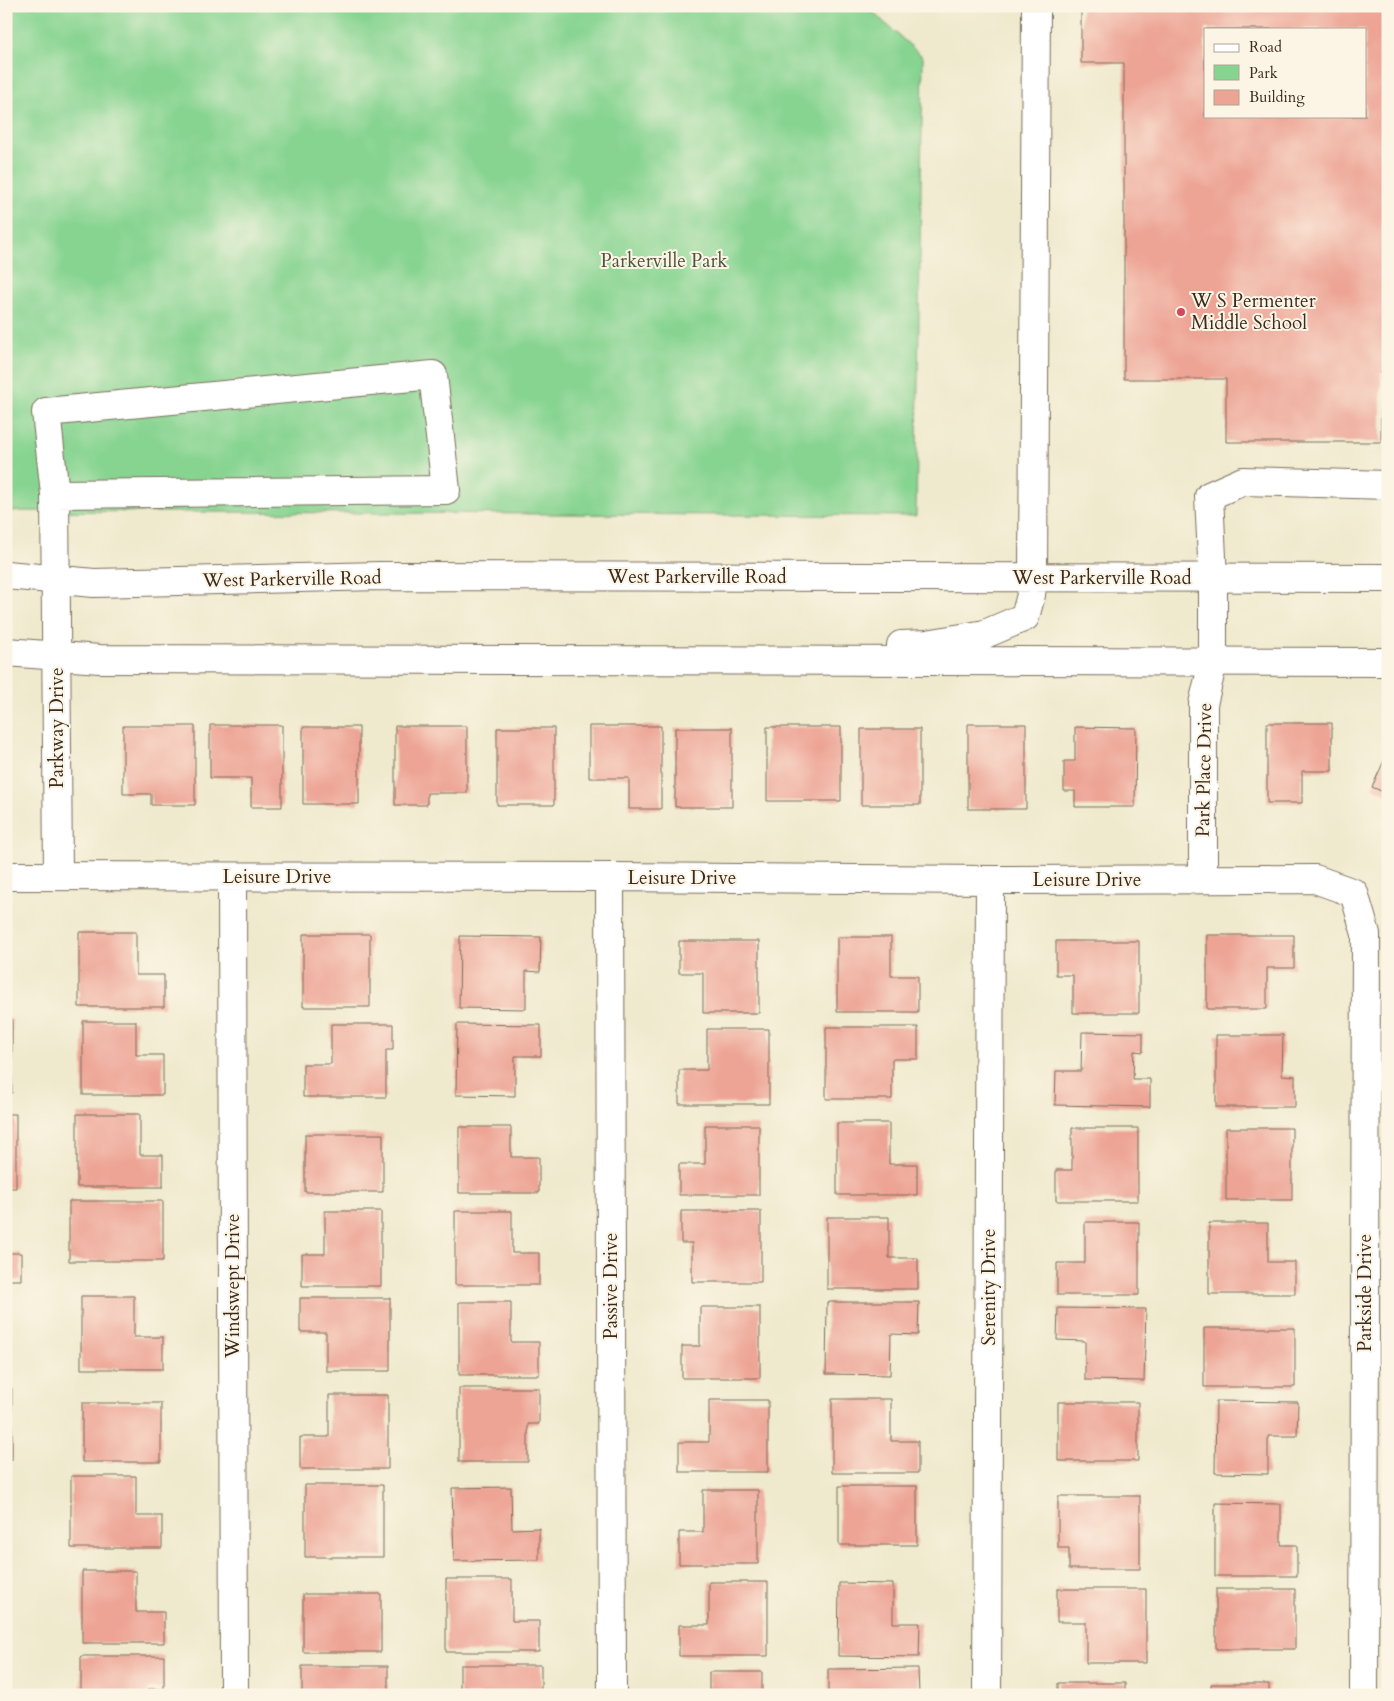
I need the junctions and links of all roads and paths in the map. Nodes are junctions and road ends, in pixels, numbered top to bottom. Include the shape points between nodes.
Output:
1 (1036, 6) edge
2 (1388, 485) edge
3 (56, 494) junction
4 (6, 575) edge
5 (1033, 578) junction
6 (1213, 578) junction
7 (1388, 578) edge
8 (56, 580) junction
9 (6, 652) edge
10 (57, 656) junction
11 (768, 660) junction
12 (1213, 662) junction
13 (1388, 662) edge
14 (6, 876) edge
15 (58, 876) junction
16 (232, 877) junction
17 (610, 877) junction
18 (990, 880) junction
19 (1203, 880) junction
20 (1354, 893) joint
21 (234, 1695) edge
22 (612, 1695) edge
23 (987, 1695) edge
24 (1364, 1695) edge

1 - 5 street
2 - 6 street, Park Place Drive via 1243,481 1209,496
3 - 3 street, Parkway Drive via 46,412 433,375 446,490
3 - 8 street, Parkway Drive
4 - 8 street, West Parkerville Road
5 - 6 street, West Parkerville Road
5 - 8 street, West Parkerville Road via 380,576 94,583
5 - 11 street via 1025,617 986,634 927,644 848,648
6 - 7 street, West Parkerville Road
6 - 12 street, Park Place Drive
8 - 10 street, Parkway Drive
9 - 10 street
10 - 11 street via 100,659
10 - 15 street, Parkway Drive
11 - 12 street
12 - 13 street
12 - 19 street, Park Place Drive via 1203,704
14 - 15 street, Leisure Drive
15 - 16 street, Leisure Drive
16 - 17 street, Leisure Drive
16 - 21 street, Windswept Drive
17 - 18 street, Leisure Drive
17 - 22 street, Passive Drive
18 - 19 street, Leisure Drive
18 - 23 street, Serenity Drive
19 - 20 street, Leisure Drive via 1315,879
20 - 24 street, Parkside Drive via 1366,934

